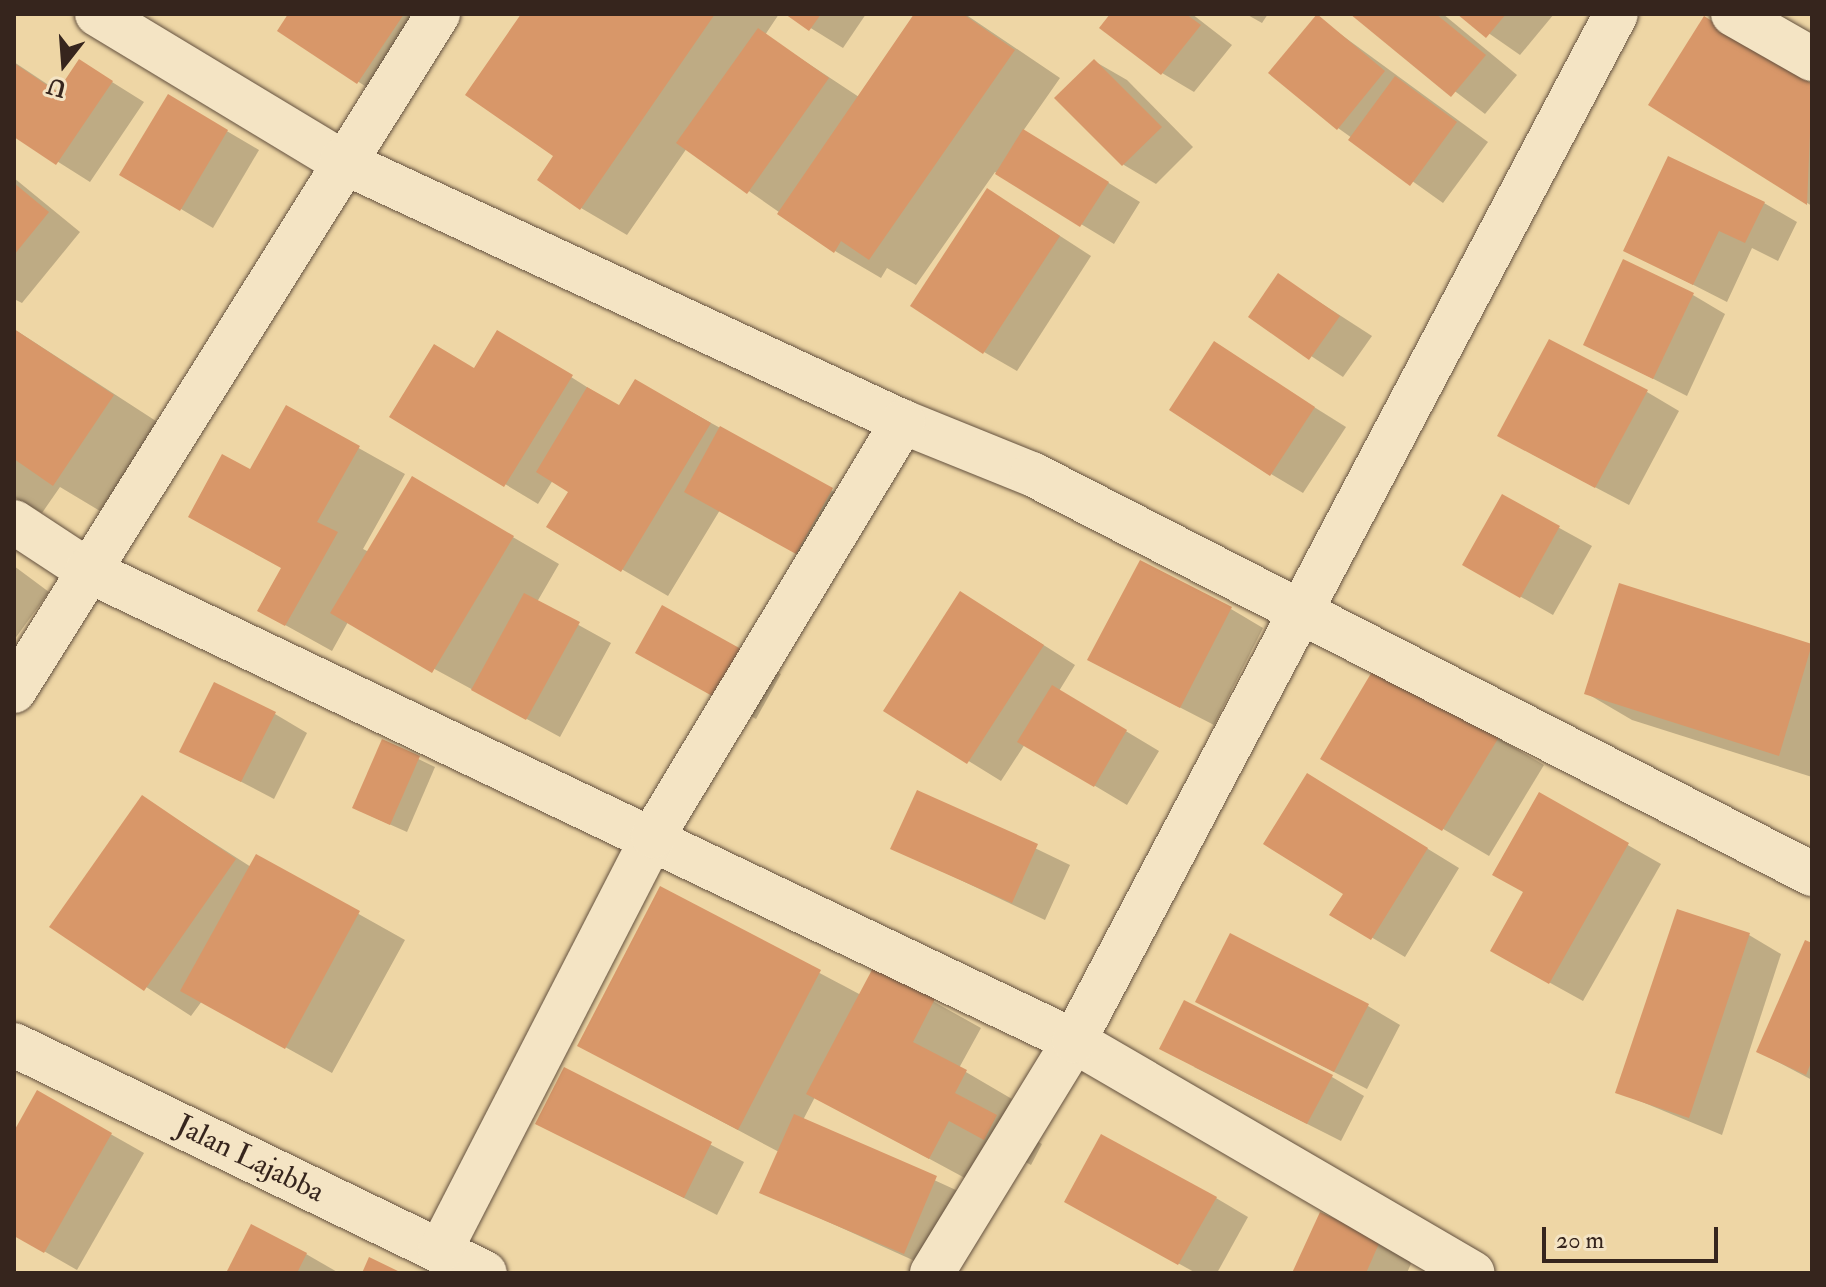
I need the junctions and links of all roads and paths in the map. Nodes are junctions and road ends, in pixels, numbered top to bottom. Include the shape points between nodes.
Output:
1 (97, 14) edge
2 (438, 14) edge
3 (1616, 14) edge
4 (1733, 14) edge
5 (1812, 59) edge
6 (341, 161) junction
7 (903, 422) junction
8 (14, 522) edge
9 (87, 570) junction
10 (1297, 614) junction
11 (14, 691) edge
12 (653, 836) junction
13 (1812, 874) edge
14 (1074, 1041) junction
15 (14, 1045) edge
16 (440, 1251) junction
17 (485, 1273) edge
18 (932, 1273) edge
19 (1472, 1273) edge

1 - 6 street
2 - 6 street
3 - 10 street
4 - 5 street
6 - 7 street
6 - 9 street
7 - 10 street via 1032,474
7 - 12 street
8 - 9 street
9 - 11 street
9 - 12 street
10 - 13 street
10 - 14 street
12 - 14 street
12 - 16 street
14 - 18 street
14 - 19 street
15 - 16 street, Jalan Lajabba
16 - 17 street, Jalan Lajabba

